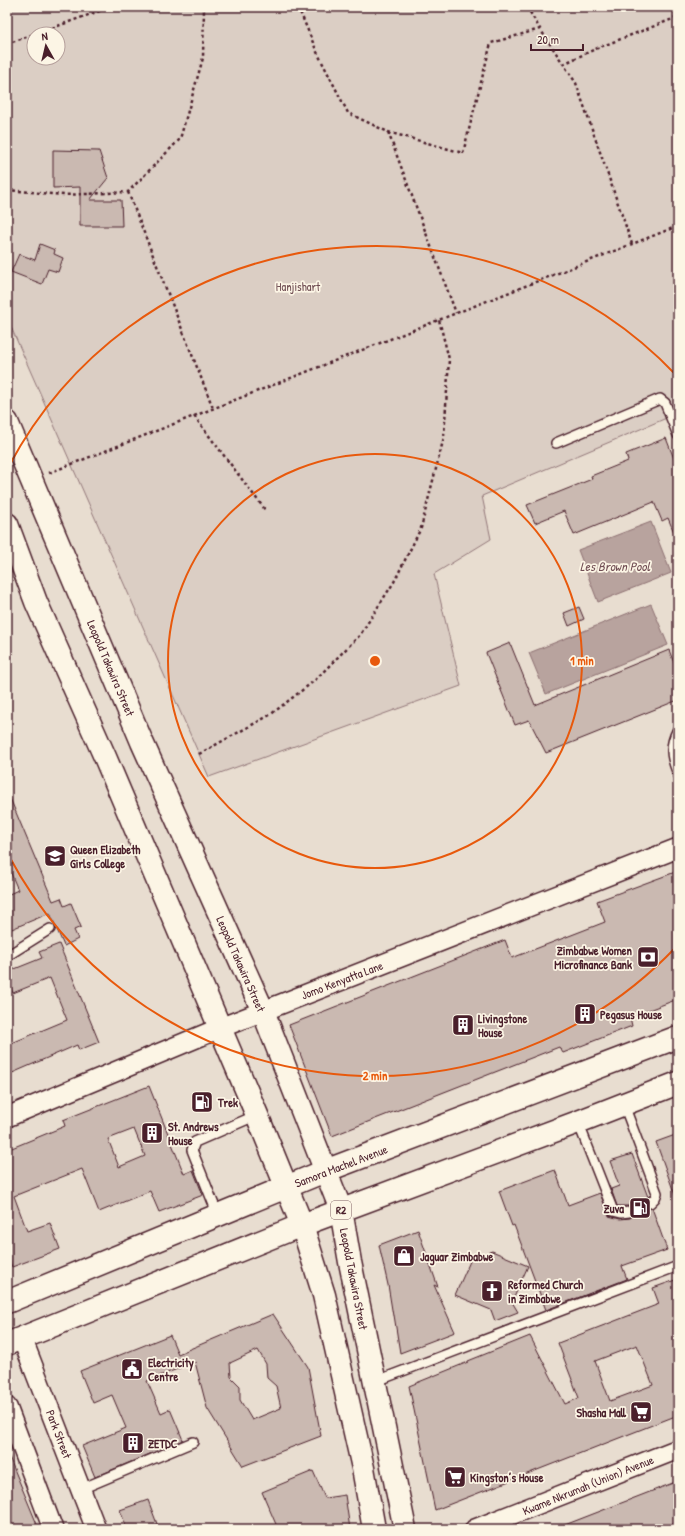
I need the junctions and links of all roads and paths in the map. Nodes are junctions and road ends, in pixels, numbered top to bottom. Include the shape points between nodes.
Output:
1 (111, 7) edge
2 (204, 7) edge
3 (298, 7) edge
4 (527, 7) edge
5 (678, 17) edge
6 (57, 26) edge
7 (540, 29) junction
8 (26, 37) edge
9 (7, 44) edge
10 (563, 64) junction
11 (388, 132) junction
12 (7, 190) edge
13 (128, 192) junction
14 (678, 226) edge
15 (632, 244) junction
16 (456, 313) junction
17 (439, 320) junction
18 (213, 408) junction
19 (194, 416) junction
20 (7, 422) edge
21 (678, 435) edge
22 (556, 443) dead end
23 (32, 480) junction
24 (266, 511) dead end
25 (7, 524) edge
26 (678, 729) edge
27 (199, 754) dead end
28 (678, 774) edge
29 (678, 848) edge
30 (50, 929) dead end
31 (7, 956) edge
32 (263, 1011) junction
33 (220, 1028) junction
34 (678, 1037) edge
35 (678, 1083) edge
36 (623, 1103) junction
37 (257, 1115) junction
38 (7, 1116) edge
39 (578, 1122) junction
40 (325, 1171) junction
41 (287, 1187) junction
42 (650, 1204) dead end
43 (340, 1210) junction
44 (629, 1212) dead end
45 (218, 1215) junction
46 (302, 1225) junction
47 (678, 1266) edge
48 (7, 1302) edge
49 (14, 1341) edge
50 (374, 1382) junction
51 (7, 1407) edge
52 (193, 1442) dead end
53 (678, 1449) edge
54 (81, 1489) junction
55 (53, 1529) edge
56 (96, 1529) edge
57 (374, 1529) edge
58 (405, 1529) edge
59 (475, 1529) edge

1 - 6 path
2 - 13 path via 203,58 180,139
3 - 11 path via 317,52 348,113
4 - 7 path
5 - 10 path
7 - 10 path
7 - 11 path via 491,43 463,153
8 - 9 path
10 - 15 path via 576,83
11 - 16 path
12 - 13 path via 64,195
13 - 18 path
14 - 15 path
15 - 16 path
16 - 17 path
17 - 18 path
17 - 27 path via 449,359 444,437 421,528 394,582 360,635 314,681 270,715
18 - 19 path
19 - 23 path
19 - 24 path
20 - 23 main road, Leopold Takawira Street
21 - 22 lane via 665,403 660,399
23 - 32 main road, Leopold Takawira Street via 142,742
25 - 33 main road via 36,602
26 - 28 lane via 671,744
29 - 32 street, Jomo Kenyatta Lane
30 - 31 lane
32 - 33 street, Jomo Kenyatta Lane
32 - 40 main road, Leopold Takawira Street
33 - 37 main road
33 - 38 street, Jomo Kenyatta Lane
34 - 40 main road, Samora Machel Avenue
35 - 36 main road, R2
36 - 39 main road, R2
36 - 42 lane via 657,1193
37 - 41 main road
37 - 45 lane via 195,1142 192,1150
39 - 43 main road, R2
39 - 44 lane via 614,1211
40 - 41 main road, Samora Machel Avenue
40 - 43 main road, Leopold Takawira Street
41 - 45 main road, Samora Machel Avenue
41 - 46 main road
43 - 46 main road, R2
43 - 50 main road, Leopold Takawira Street
45 - 48 main road, Samora Machel Avenue
46 - 49 main road, R2
46 - 57 main road via 324,1295
47 - 50 lane
49 - 54 street, Park Street
50 - 58 main road, Leopold Takawira Street
51 - 55 street
52 - 54 lane
53 - 59 street, Kwame Nkrumah (Union) Avenue
54 - 56 street, Park Street

